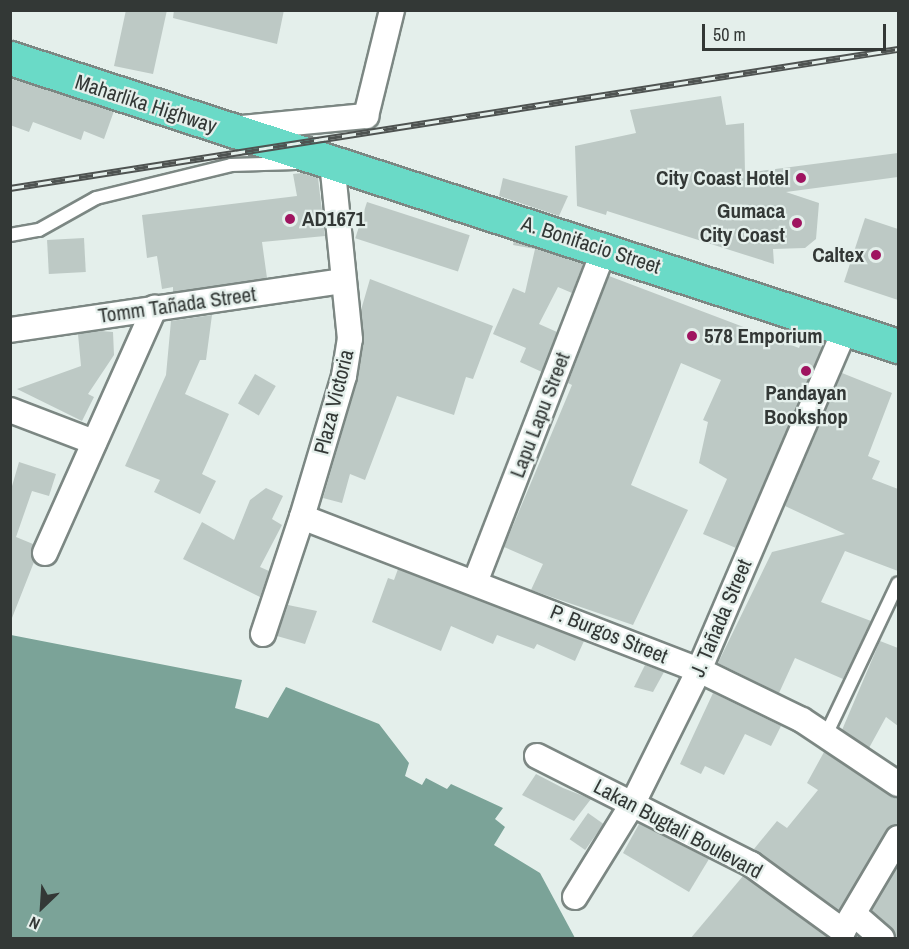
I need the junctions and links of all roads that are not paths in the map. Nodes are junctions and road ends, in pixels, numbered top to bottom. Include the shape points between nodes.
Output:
1 (392, 10) edge
2 (10, 58) edge
3 (224, 129) junction
4 (282, 148) joint
5 (332, 162) junction
6 (10, 235) edge
7 (604, 250) junction
8 (343, 281) junction
9 (155, 307) junction
10 (845, 329) junction
11 (10, 330) edge
12 (898, 346) edge
13 (10, 410) edge
14 (94, 442) junction
15 (302, 518) junction
16 (45, 553) dead end
17 (476, 580) junction
18 (898, 583) edge
19 (263, 634) dead end
20 (699, 670) junction
21 (825, 737) junction
22 (537, 756) dead end
23 (898, 784) edge
24 (633, 803) junction
25 (898, 838) edge
26 (575, 897) dead end
27 (844, 928) edge
28 (882, 939) edge

1 - 3 street via 366,116
2 - 3 main road, Maharlika Highway
3 - 4 main road, Maharlika Highway
4 - 5 main road, A. Bonifacio Street
5 - 6 lane via 231,165 96,198 39,230
5 - 7 main road, A. Bonifacio Street
5 - 8 street, Plaza Victoria
7 - 10 main road, A. Bonifacio Street
7 - 17 street, Lapu Lapu Street
8 - 9 street, Tomm Tañada Street
8 - 15 street, Plaza Victoria via 350,339 344,376
9 - 11 street, Tomm Tañada Street
9 - 14 street
10 - 12 main road, A. Bonifacio Street
10 - 20 street, J. Tañada Street
13 - 14 street
14 - 16 street
15 - 17 street, P. Burgos Street
15 - 19 street, Plaza Victoria
17 - 20 street, P. Burgos Street
18 - 21 lane
20 - 21 street, P. Burgos Street via 802,720
20 - 24 street, J. Tañada Street
21 - 23 street, P. Burgos Street
22 - 24 street, Lakan Bugtali Boulevard
24 - 26 street, J. Tañada Street
24 - 27 street, Lakan Bugtali Boulevard via 751,864
25 - 27 street
27 - 28 street, Lakan Bugtali Boulevard

